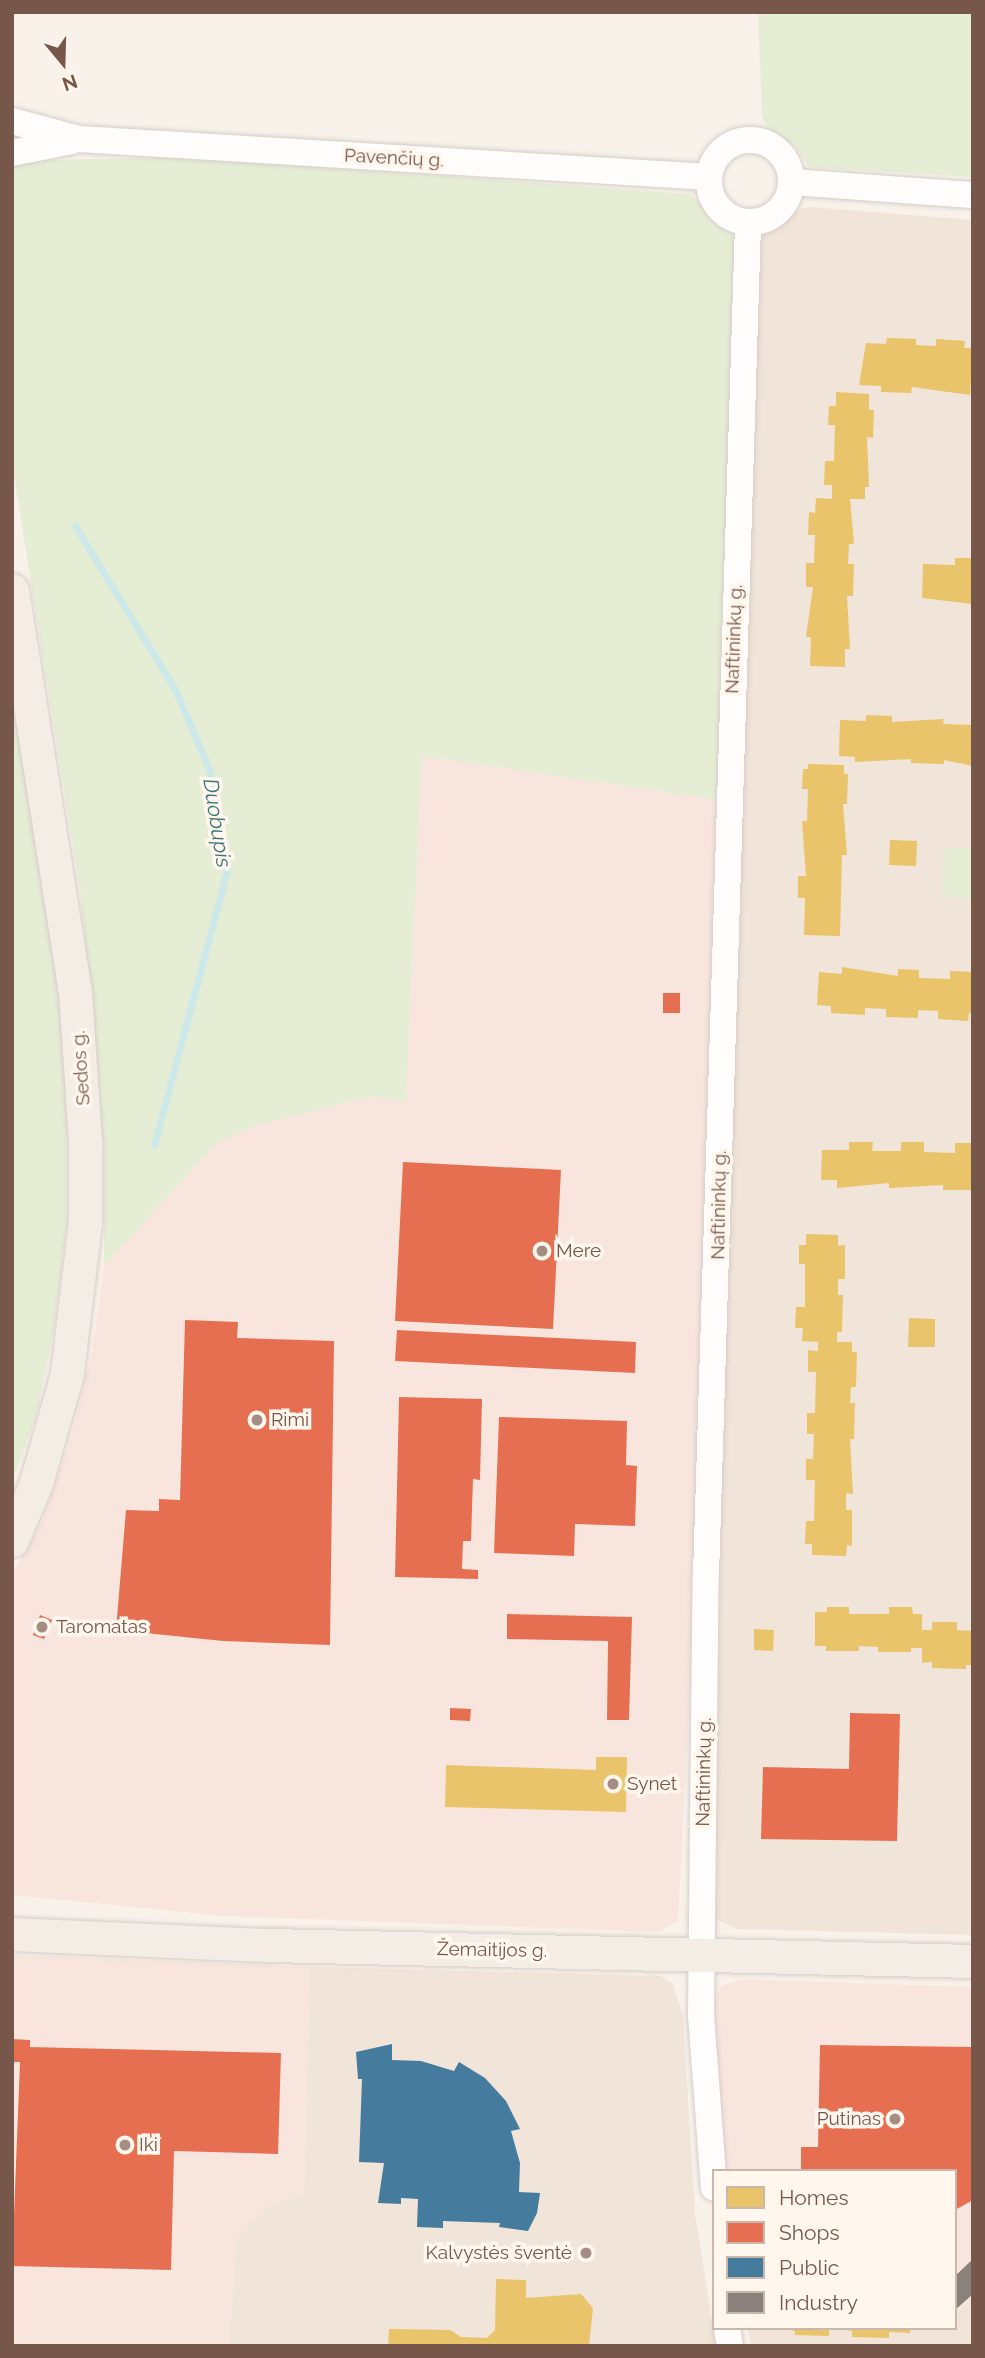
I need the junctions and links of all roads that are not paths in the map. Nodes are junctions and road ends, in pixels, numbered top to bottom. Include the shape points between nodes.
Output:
1 (12, 121) edge
2 (79, 139) junction
3 (12, 153) edge
4 (709, 177) junction
5 (790, 182) junction
6 (973, 195) edge
7 (748, 222) junction
8 (12, 590) edge
9 (12, 1540) edge
10 (12, 1934) edge
11 (702, 1954) junction
12 (973, 1961) edge
13 (713, 2169) edge

1 - 2 street, Pavenčių g.
2 - 3 street, Pavenčių g.
2 - 4 street, Pavenčių g.
4 - 5 street via 718,155 749,140 774,148 789,169
4 - 7 street via 714,202 735,219
5 - 6 street
5 - 7 street via 782,206 772,215
7 - 11 street, Naftininkų g. via 706,1575
8 - 9 main road, Sedos g. via 75,991 85,1142 85,1222 67,1374 47,1449
10 - 11 main road, Žemaitijos g.
11 - 12 main road, Žemaitijos g.
11 - 13 street, Naftininkų g. via 701,2015

